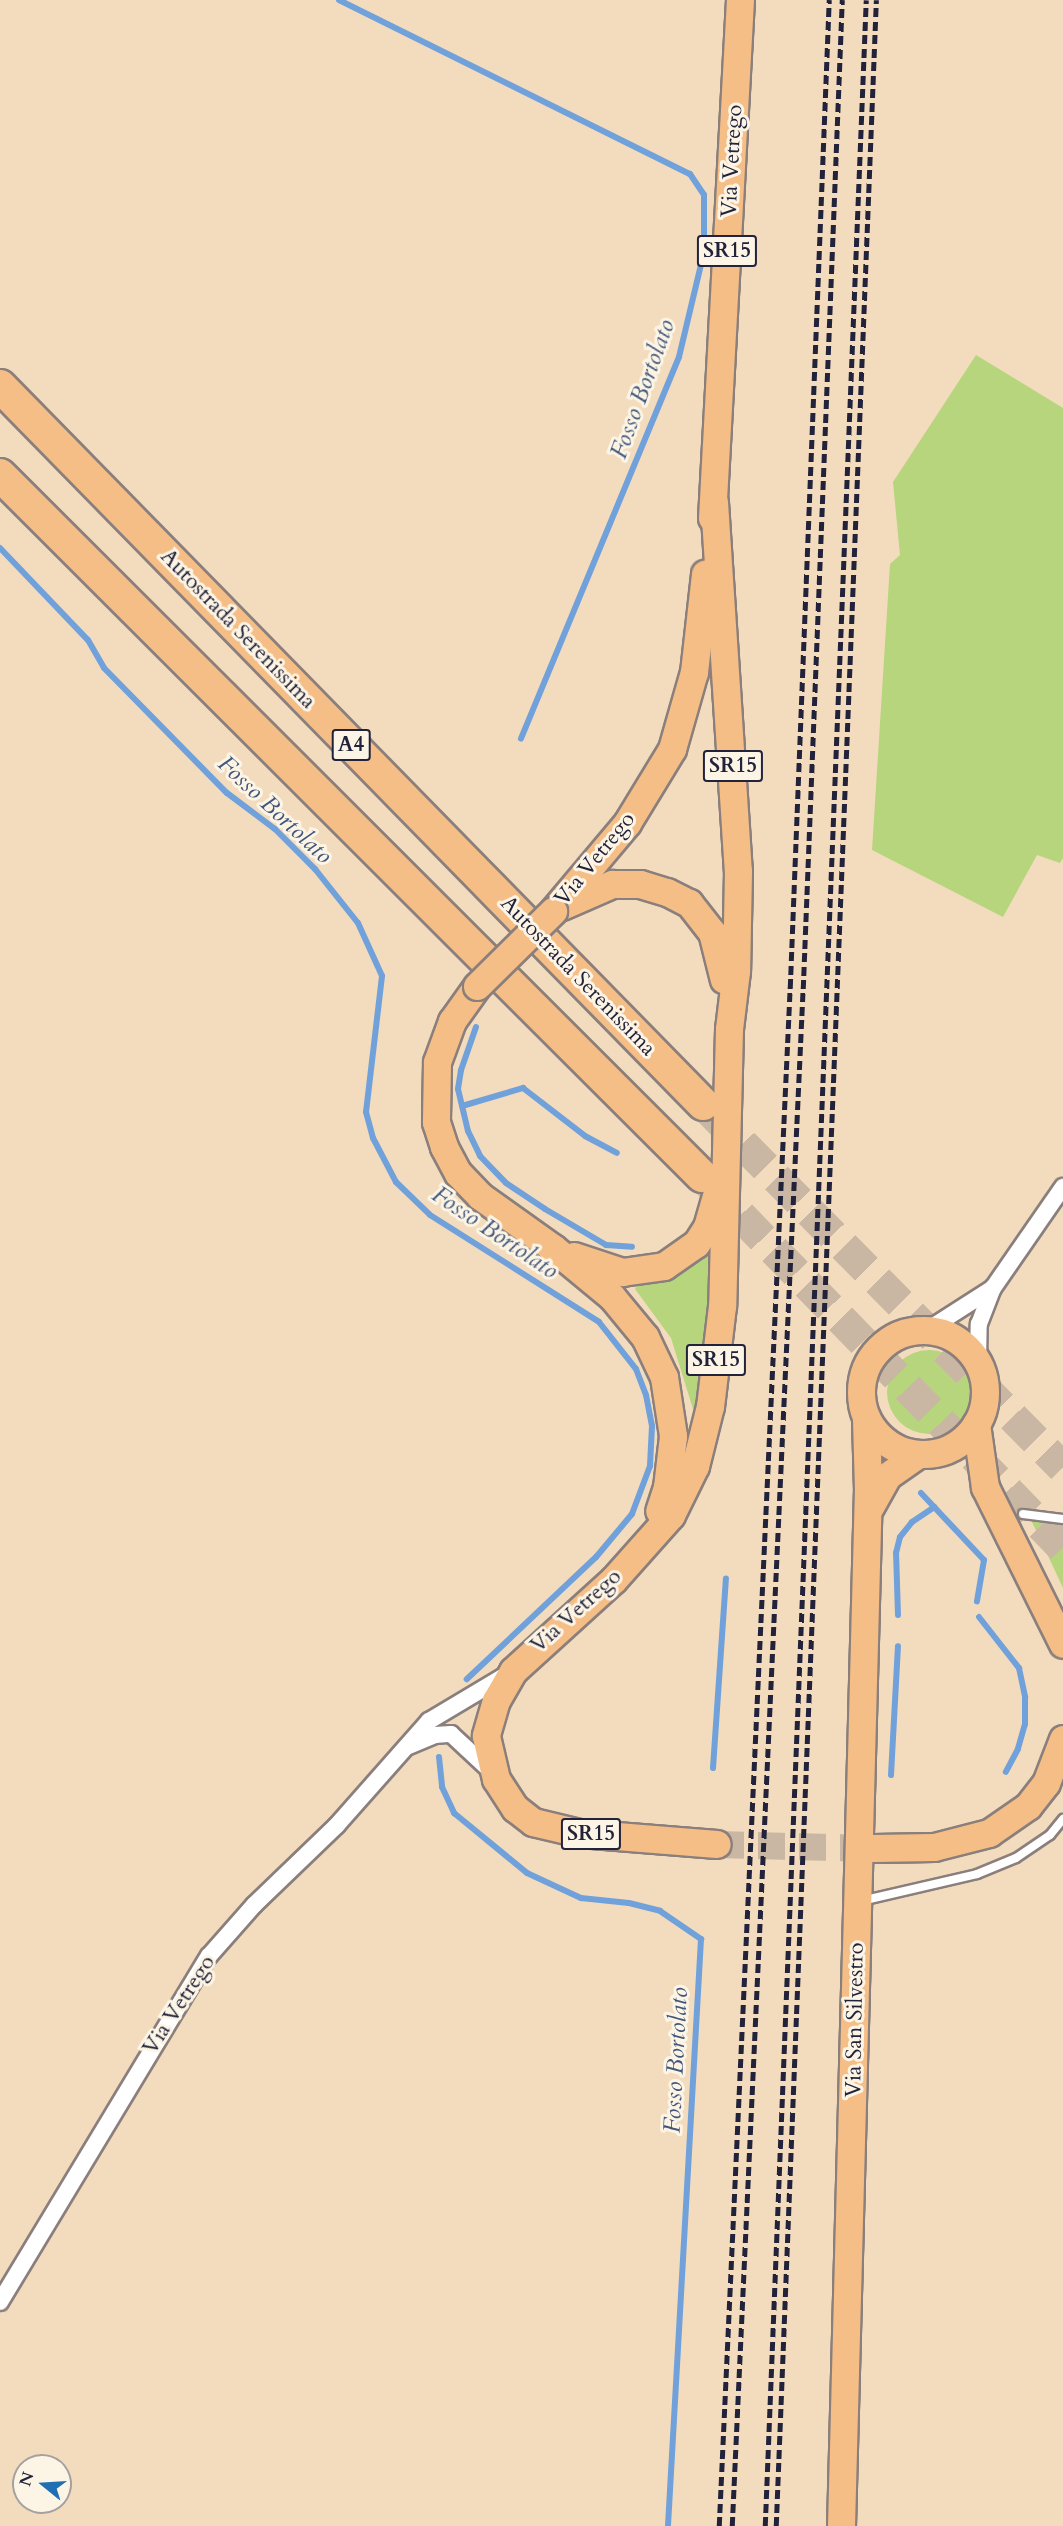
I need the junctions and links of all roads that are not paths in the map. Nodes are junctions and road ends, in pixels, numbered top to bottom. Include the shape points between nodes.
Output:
1 (740, 0) edge
2 (0, 386) edge
3 (0, 475) edge
4 (714, 502) junction
5 (554, 911) junction
6 (729, 1029) junction
7 (703, 1104) tunnel mouth
8 (725, 1149) junction
9 (702, 1176) tunnel mouth
10 (1063, 1188) edge
11 (553, 1248) junction
12 (993, 1288) junction
13 (929, 1329) junction
14 (978, 1363) junction
15 (866, 1417) junction
16 (976, 1424) junction
17 (924, 1454) junction
18 (985, 1487) junction
19 (867, 1514) junction
20 (1023, 1514) dead end
21 (1063, 1519) edge
22 (639, 1552) junction
23 (1063, 1644) edge
24 (513, 1671) junction
25 (1063, 1739) edge
26 (408, 1746) junction
27 (492, 1772) junction
28 (1063, 1819) edge
29 (717, 1844) tunnel mouth
30 (873, 1848) tunnel mouth
31 (857, 1901) junction
32 (0, 2302) edge
33 (841, 2526) edge

1 - 4 main road, Via Vetrego / SR15
2 - 7 highway, Autostrada Serenissima / A4
3 - 9 highway, A4
4 - 5 main road, Via Vetrego / SR15 via 694,672 672,749 627,823
4 - 6 main road, Via Vetrego / SR15 via 724,684 736,805 736,971
5 - 6 main road, SR15 via 596,888 624,883 654,887 689,903 718,945
5 - 11 main road, Via Vetrego / SR15, bridge via 477,986 443,1039 434,1091 436,1122 444,1148 465,1181 504,1215
6 - 8 main road, Via Vetrego / SR15
8 - 11 main road, SR15 via 707,1227 696,1244 677,1259 649,1271 622,1272
8 - 22 main road, Via Vetrego / SR15 via 722,1295 710,1406 694,1466 678,1503
10 - 12 street
11 - 22 main road, Via Vetrego / SR15 via 623,1309 645,1337 664,1377 673,1436 670,1470 663,1503
12 - 13 street
12 - 14 street via 980,1324
13 - 14 main road via 966,1346
13 - 15 main road via 908,1331 888,1340 873,1355 864,1375 861,1396
14 - 16 main road via 985,1383 984,1404
15 - 17 main road via 887,1442
15 - 19 main road, Via San Silvestro
16 - 17 main road via 957,1443
16 - 18 main road
17 - 18 main road via 960,1467
17 - 19 main road, Via San Silvestro via 887,1476
18 - 23 main road
19 - 31 main road, Via San Silvestro
20 - 21 lane
22 - 24 main road, Via Vetrego / SR15
24 - 26 street, Via Vetrego via 444,1708
24 - 27 main road, Via Vetrego / SR15 via 490,1717 486,1736
25 - 30 main road via 1046,1783 1028,1806 989,1833 934,1847
26 - 27 street, Via Vetrego via 435,1735 451,1734
26 - 32 street, Via Vetrego via 209,1956
27 - 29 main road, Via Vetrego / SR15 via 515,1808 549,1828
28 - 31 lane via 1050,1835 1016,1858 977,1874
31 - 33 main road, Via San Silvestro

